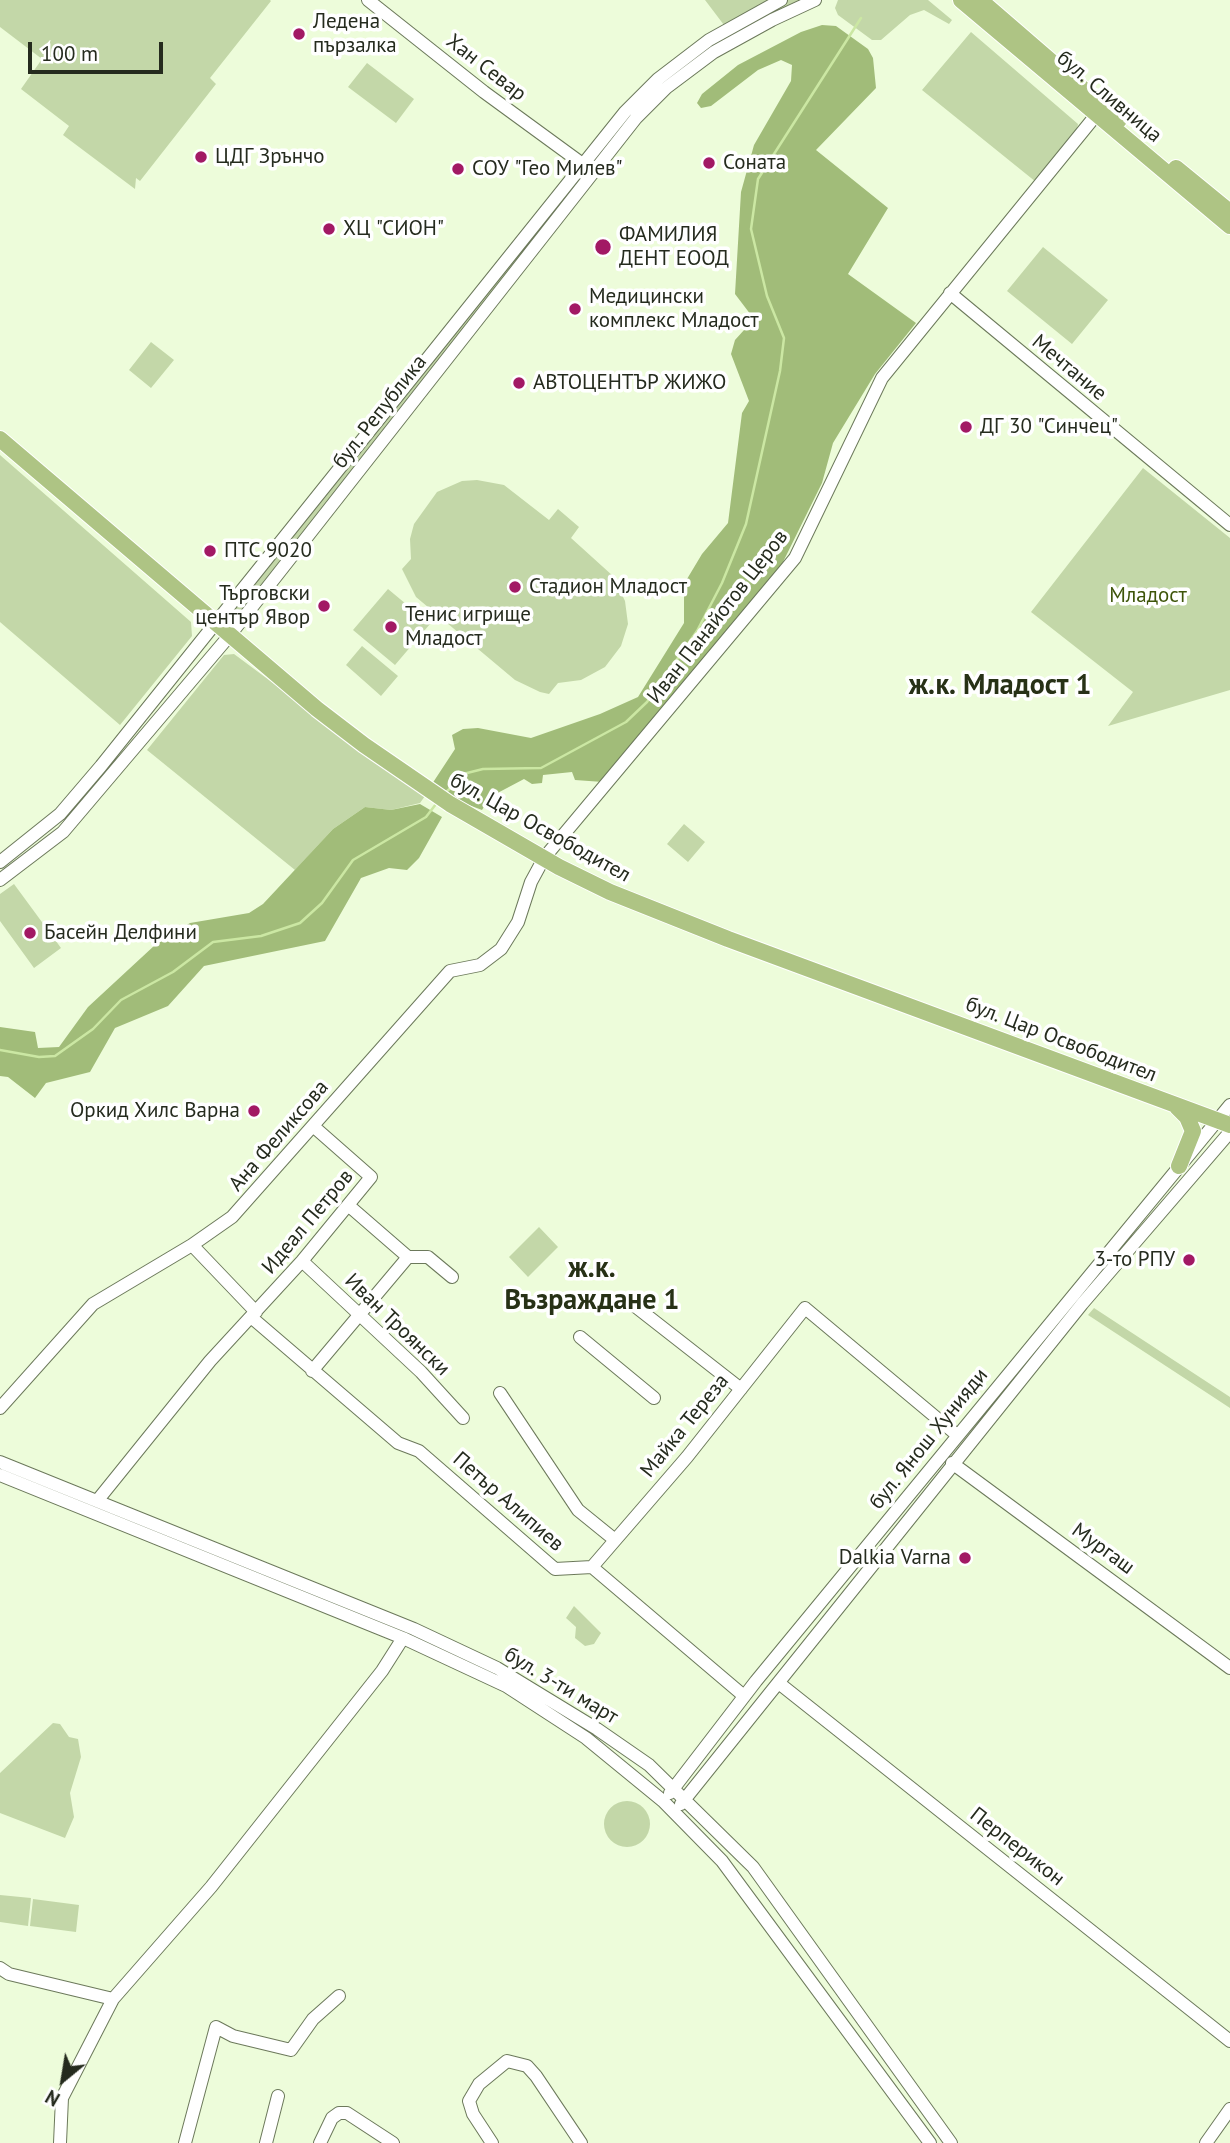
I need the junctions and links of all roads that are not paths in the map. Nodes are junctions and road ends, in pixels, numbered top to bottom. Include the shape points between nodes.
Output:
1 (368, 0) edge
2 (781, 0) edge
3 (815, 0) edge
4 (961, 0) edge
5 (980, 0) edge
6 (1100, 111) junction
7 (587, 168) junction
8 (1230, 212) edge
9 (1230, 226) edge
10 (950, 293) junction
11 (0, 439) edge
12 (1230, 525) edge
13 (217, 623) junction
14 (230, 635) junction
15 (544, 859) junction
16 (0, 862) edge
17 (0, 880) edge
18 (1230, 1105) edge
19 (1175, 1106) junction
20 (1224, 1123) edge
21 (313, 1126) junction
22 (1230, 1132) edge
23 (1179, 1166) junction
24 (348, 1205) junction
25 (192, 1245) junction
26 (408, 1257) junction
27 (302, 1261) junction
28 (452, 1277) dead end
29 (631, 1303) dead end
30 (254, 1315) junction
31 (360, 1315) junction
32 (580, 1336) dead end
33 (312, 1371) junction
34 (741, 1389) junction
35 (500, 1393) dead end
36 (654, 1398) dead end
37 (0, 1408) edge
38 (463, 1418) dead end
39 (957, 1435) junction
40 (0, 1462) edge
41 (952, 1463) junction
42 (0, 1475) edge
43 (97, 1501) junction
44 (615, 1540) junction
45 (592, 1567) junction
46 (403, 1638) junction
47 (1230, 1668) edge
48 (780, 1684) junction
49 (744, 1696) junction
50 (674, 1787) junction
51 (686, 1798) junction
52 (663, 1801) junction
53 (674, 1812) junction
54 (752, 1867) junction
55 (737, 1879) junction
56 (0, 1968) edge
57 (340, 1996) dead end
58 (113, 1999) junction
59 (1230, 2041) edge
60 (278, 2096) dead end
61 (1230, 2109) edge
62 (60, 2143) edge
63 (185, 2143) edge
64 (266, 2143) edge
65 (320, 2143) edge
66 (393, 2143) edge
67 (492, 2143) edge
68 (580, 2143) edge
69 (930, 2143) edge
70 (951, 2143) edge
71 (1206, 2143) edge

1 - 7 street, Хан Севар
2 - 7 street, бул. Република via 709,40 658,79 633,104
3 - 7 street, бул. Република via 772,20 688,71
4 - 6 main road, бул. Сливница
5 - 6 main road, бул. Сливница
6 - 8 main road, бул. Сливница
6 - 9 main road, бул. Сливница
6 - 10 street, Иван Панайотов Церов
7 - 13 street, бул. Република
7 - 14 street, бул. Република
10 - 12 street, Мечтание
10 - 15 street, Иван Панайотов Церов via 882,378 795,558
11 - 13 main road, бул. Цар Освободител
13 - 14 main road, бул. Цар Освободител
13 - 16 street, бул. Република via 60,814
14 - 15 main road, бул. Цар Освободител via 317,709 429,790
14 - 17 street, бул. Република via 63,832
15 - 19 main road, бул. Цар Освободител via 650,909
15 - 21 street, Ана Феликсова via 518,922 501,949 480,965 450,971
18 - 20 street, бул. Янош Хунияди
19 - 20 main road, бул. Цар Освободител
19 - 23 main road via 1193,1131
20 - 23 street, бул. Янош Хунияди
21 - 24 street, Идеал Петров via 371,1177
21 - 25 street, Ана Феликсова via 232,1217
22 - 41 street, бул. Янош Хунияди
23 - 39 street, бул. Янош Хунияди
24 - 26 street
24 - 27 street, Идеал Петров
25 - 30 street, Петър Алипиев
25 - 37 street, Ана Феликсова via 93,1304
26 - 28 street via 428,1257
26 - 31 street
27 - 30 street, Идеал Петров
27 - 31 street, Иван Троянски
29 - 34 street
30 - 33 street, Петър Алипиев
30 - 43 street, Идеал Петров via 210,1361
31 - 33 street
31 - 38 street, Иван Троянски
32 - 36 street
33 - 45 street, Петър Алипиев via 398,1443 419,1451 555,1569
34 - 39 street, Майка Тереза via 805,1308
34 - 44 street, Майка Тереза
35 - 44 street via 578,1510
39 - 49 street, бул. Янош Хунияди
40 - 43 street, бул. 3-ти март
41 - 47 street, Мургаш
41 - 48 street, бул. Янош Хунияди
42 - 46 street, бул. 3-ти март
43 - 50 street, бул. 3-ти март via 414,1629 497,1668 597,1729
44 - 45 street, Майка Тереза
45 - 49 street
46 - 52 street, бул. 3-ти март via 529,1700 586,1738
46 - 58 street via 382,1671 211,1887
48 - 51 street, бул. Янош Хунияди
48 - 59 street, Перперикон
49 - 50 street, бул. Янош Хунияди
50 - 51 street, бул. 3-ти март
50 - 52 street, бул. Янош Хунияди
51 - 53 street, бул. Янош Хунияди
51 - 54 street, бул. 3-ти март
52 - 53 street, бул. 3-ти март
53 - 55 street, бул. 3-ти март
54 - 55 street
54 - 70 street, бул. 3-ти март
55 - 69 street, бул. 3-ти март
56 - 58 street
57 - 63 street via 288,2050 216,2027
58 - 62 street via 62,2098
60 - 64 street
61 - 71 street
65 - 66 street via 332,2119 347,2113
67 - 68 street via 473,2114 471,2094 507,2061 527,2066 536,2076

